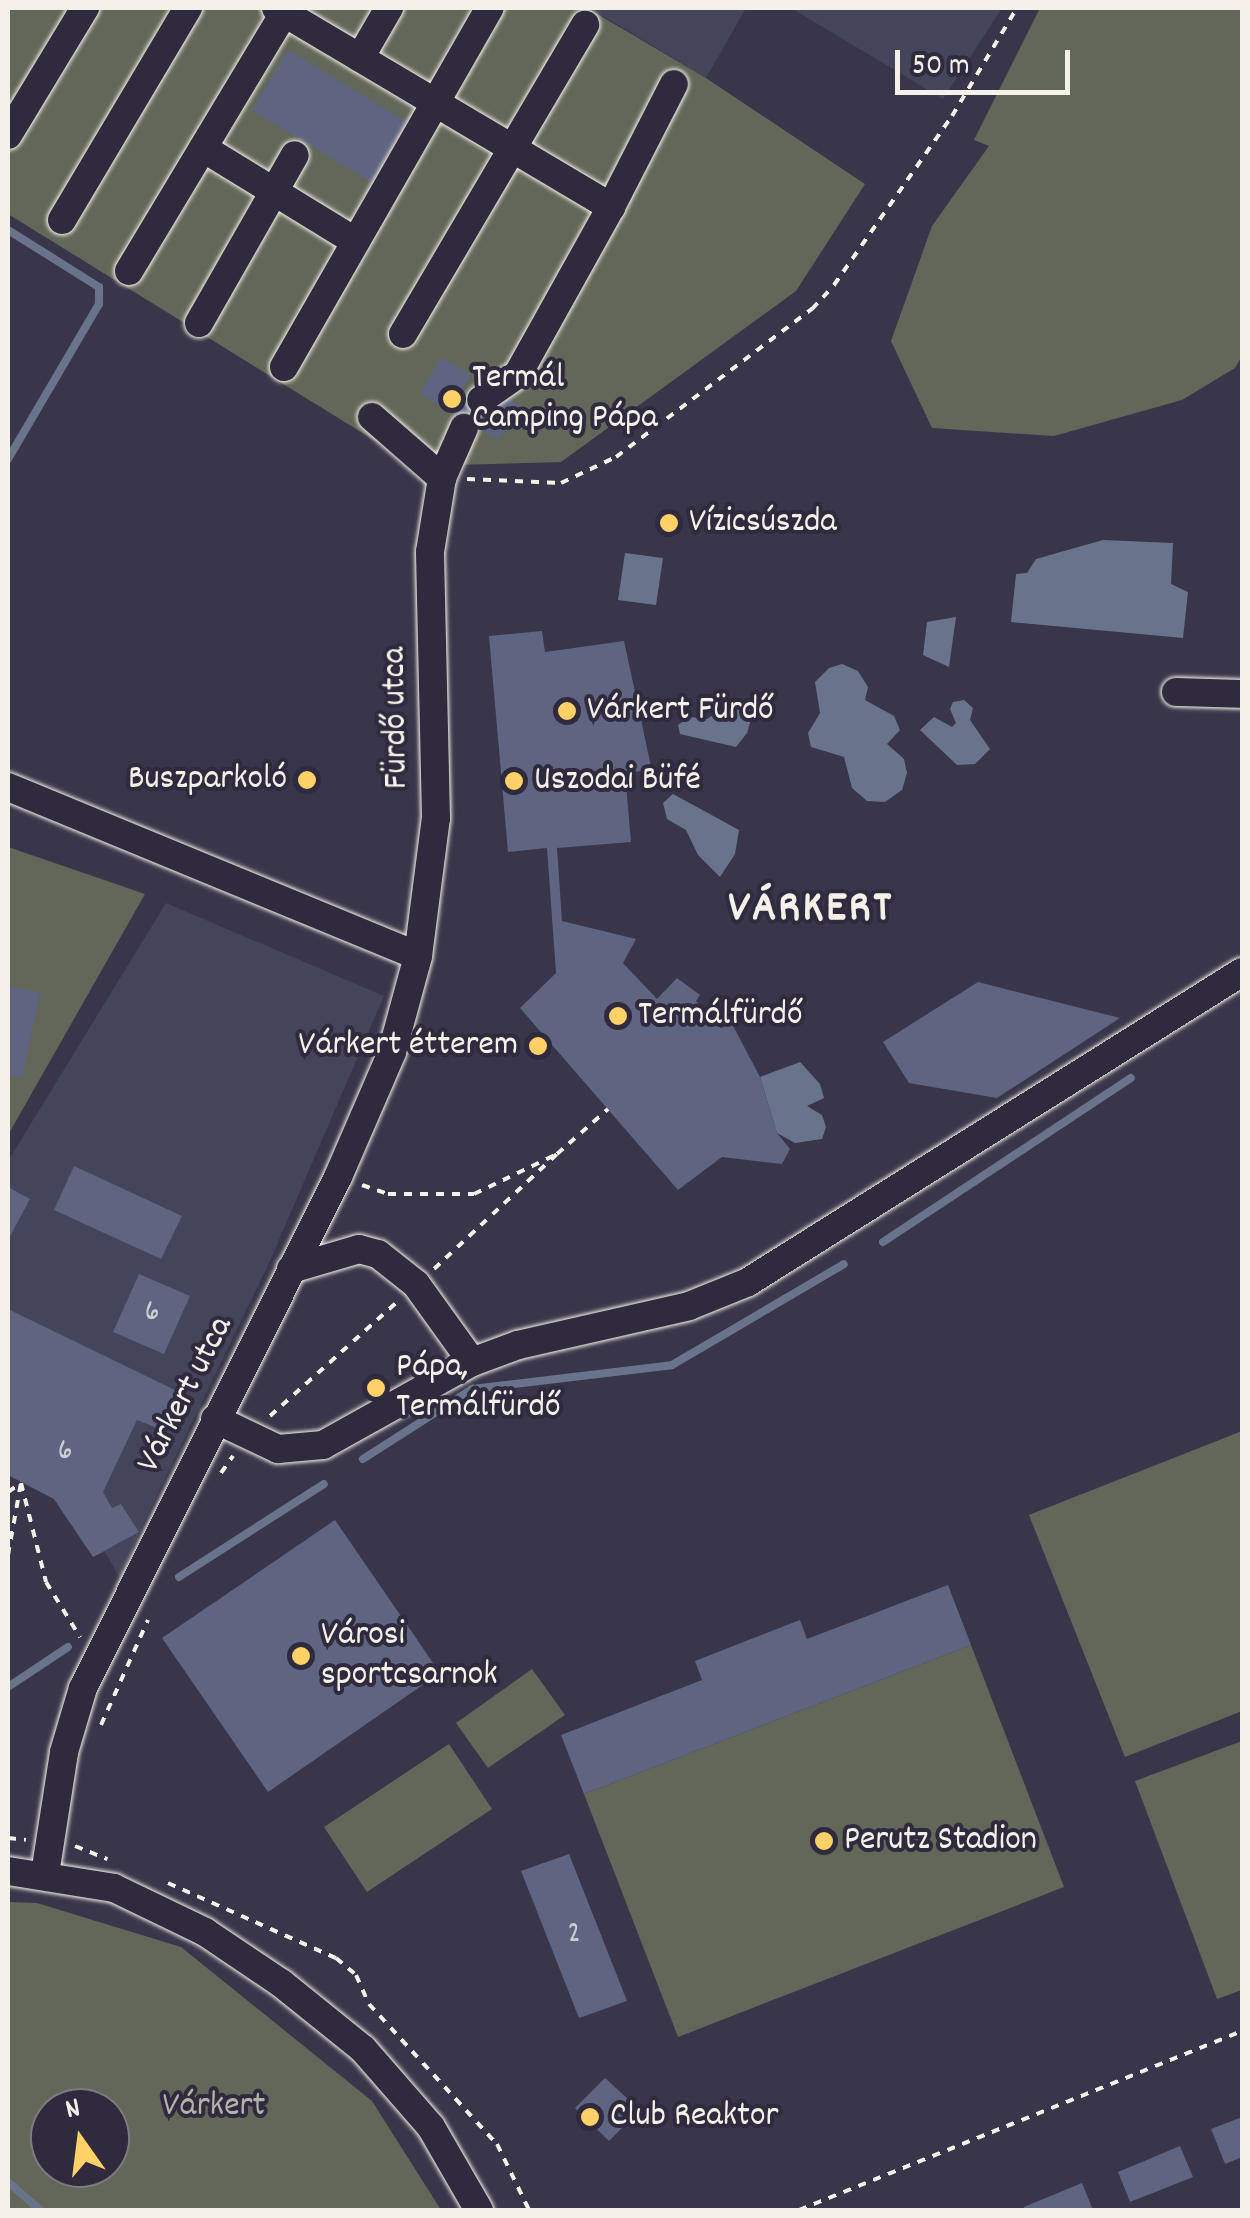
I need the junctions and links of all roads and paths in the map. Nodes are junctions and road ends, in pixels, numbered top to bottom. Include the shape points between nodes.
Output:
1 (85, 8) edge
2 (188, 8) edge
3 (388, 8) edge
4 (490, 8) edge
5 (1017, 8) edge
6 (282, 9) edge
7 (584, 25) dead end
8 (360, 58) junction
9 (674, 84) dead end
10 (433, 101) junction
11 (8, 135) edge
12 (203, 148) junction
13 (512, 148) junction
14 (296, 155) dead end
15 (274, 192) junction
16 (611, 207) junction
17 (62, 220) dead end
18 (355, 241) junction
19 (129, 271) dead end
20 (199, 323) dead end
21 (403, 334) dead end
22 (284, 367) dead end
23 (480, 400) dead end
24 (372, 418) dead end
25 (464, 428) dead end
26 (442, 478) junction
27 (1176, 692) dead end
28 (1242, 694) edge
29 (8, 787) edge
30 (418, 956) junction
31 (1242, 972) edge
32 (608, 1110) dead end
33 (338, 1178) junction
34 (291, 1270) junction
35 (472, 1362) junction
36 (215, 1419) junction
37 (21, 1483) junction
38 (8, 1492) edge
39 (8, 1555) edge
40 (96, 1663) junction
41 (8, 1871) edge
42 (45, 1874) junction
43 (1242, 2031) edge
44 (479, 2210) edge
45 (800, 2210) edge

1 - 11 street
2 - 17 street
3 - 8 street
4 - 10 street
5 - 26 path via 952,116 812,309 616,457 561,483
6 - 8 street
6 - 12 street
7 - 13 street
8 - 10 street
9 - 16 street
10 - 13 street
10 - 18 street
12 - 15 street
12 - 19 street
13 - 16 street
13 - 21 street
14 - 15 street
15 - 18 street
15 - 20 street
16 - 23 street via 518,374
18 - 22 street
24 - 26 street
25 - 26 street, Fürdő utca
26 - 30 street, Fürdő utca via 430,552 436,818
27 - 28 street
29 - 30 street
30 - 33 street, Várkert utca via 392,1052
31 - 35 street via 748,1282 689,1306
32 - 33 path via 558,1154 474,1194 388,1194
33 - 34 street, Várkert utca
34 - 35 street via 359,1249 378,1254 416,1284
34 - 36 street, Várkert utca
35 - 36 street via 323,1445 278,1449
36 - 40 street, Várkert utca
37 - 38 path
37 - 39 path
37 - 40 path via 46,1582
40 - 42 street, Várkert utca via 64,1752
41 - 42 street
42 - 44 street via 114,1888 204,1932 281,1983 375,2062 431,2127
43 - 45 path

